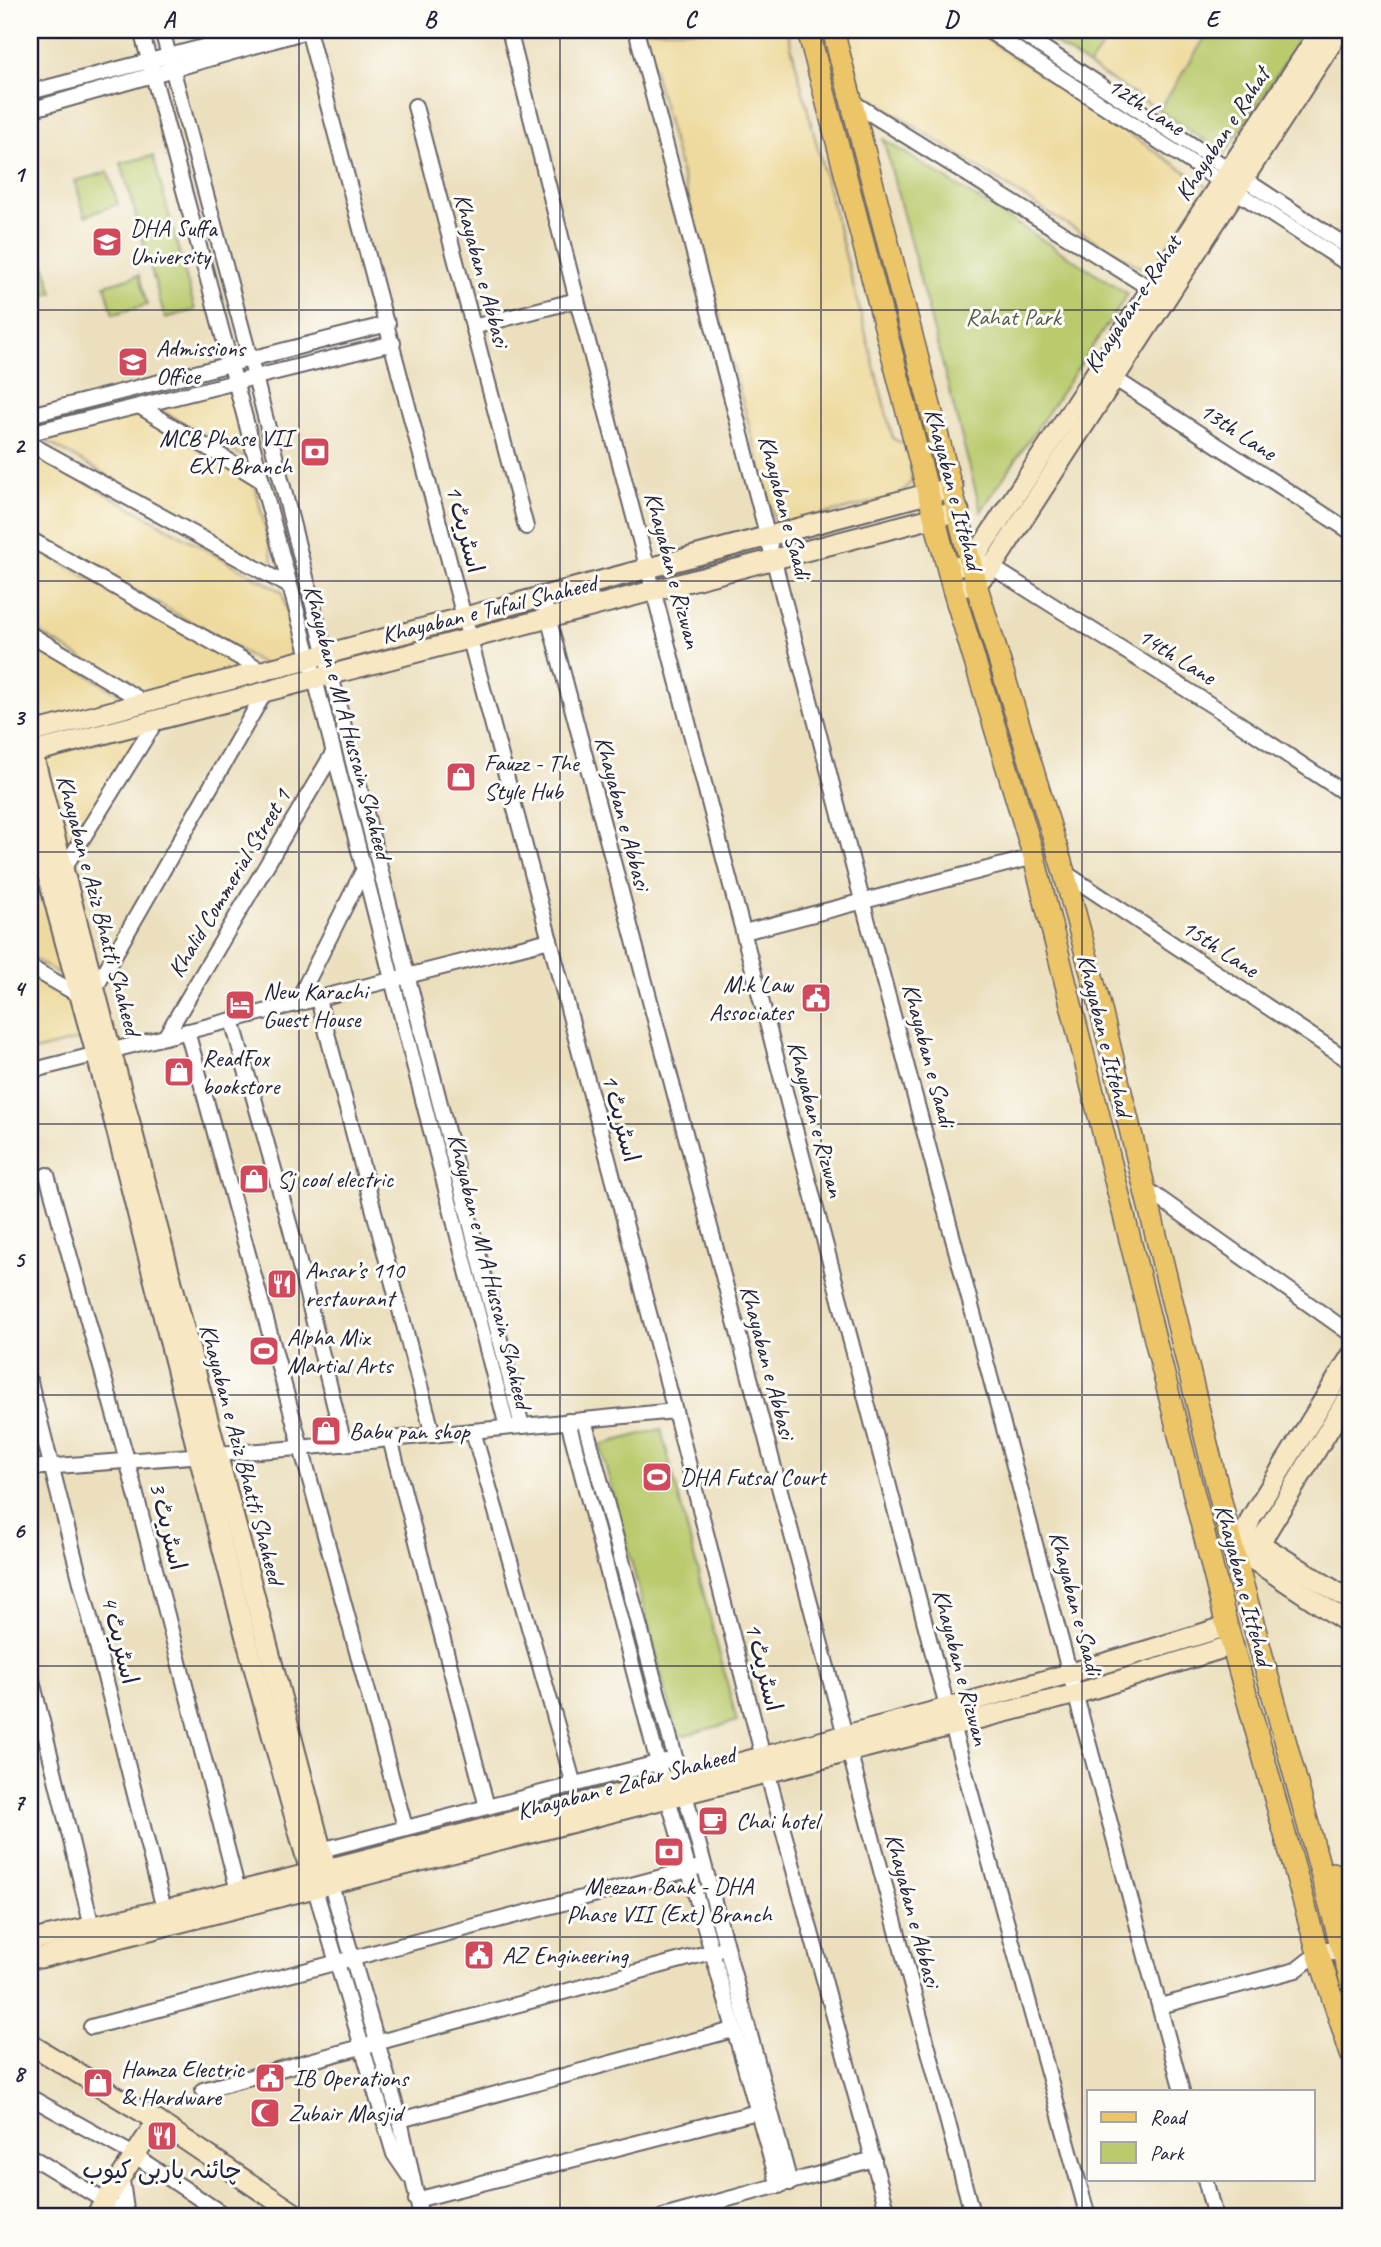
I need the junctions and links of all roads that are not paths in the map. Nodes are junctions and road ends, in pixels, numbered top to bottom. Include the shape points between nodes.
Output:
1 (141, 30) edge
2 (162, 30) edge
3 (269, 30) edge
4 (309, 30) edge
5 (509, 30) edge
6 (636, 30) edge
7 (808, 30) edge
8 (833, 30) edge
9 (987, 30) edge
10 (1016, 30) edge
11 (1321, 30) edge
12 (1340, 30) edge
13 (169, 56) junction
14 (149, 61) junction
15 (173, 71) junction
16 (153, 76) junction
17 (30, 92) edge
18 (852, 102) junction
19 (415, 106) dead end
20 (30, 110) edge
21 (1232, 180) junction
22 (1351, 249) edge
23 (1351, 266) edge
24 (1151, 289) junction
25 (577, 300) junction
26 (388, 324) junction
27 (473, 327) junction
28 (393, 343) junction
29 (250, 361) junction
30 (230, 365) junction
31 (1107, 373) junction
32 (255, 377) junction
33 (235, 383) junction
34 (139, 407) junction
35 (30, 415) edge
36 (30, 433) edge
37 (30, 444) edge
38 (259, 479) junction
39 (953, 487) junction
40 (928, 495) junction
41 (959, 511) junction
42 (934, 518) junction
43 (526, 527) dead end
44 (1351, 533) edge
45 (770, 537) junction
46 (30, 539) edge
47 (776, 560) junction
48 (979, 562) junction
49 (650, 570) junction
50 (951, 579) junction
51 (976, 584) junction
52 (289, 586) junction
53 (656, 592) junction
54 (541, 599) junction
55 (468, 618) junction
56 (546, 619) junction
57 (30, 634) edge
58 (473, 638) junction
59 (320, 667) junction
60 (265, 671) junction
61 (265, 692) junction
62 (152, 710) junction
63 (30, 745) edge
64 (333, 753) junction
65 (1351, 797) edge
66 (30, 799) edge
67 (1034, 857) junction
68 (47, 870) edge
69 (363, 871) junction
70 (1064, 872) junction
71 (862, 900) junction
72 (744, 932) junction
73 (550, 940) junction
74 (30, 967) edge
75 (399, 978) junction
76 (89, 992) junction
77 (318, 999) junction
78 (296, 1004) junction
79 (233, 1020) junction
80 (187, 1031) junction
81 (165, 1037) junction
82 (105, 1052) junction
83 (1351, 1062) edge
84 (31, 1070) edge
85 (47, 1175) dead end
86 (1145, 1188) junction
87 (1351, 1334) edge
88 (1351, 1356) edge
89 (30, 1382) edge
90 (1351, 1393) edge
91 (675, 1411) junction
92 (584, 1420) junction
93 (568, 1422) junction
94 (515, 1427) junction
95 (473, 1431) junction
96 (433, 1435) junction
97 (390, 1439) junction
98 (344, 1444) junction
99 (299, 1448) junction
100 (207, 1455) junction
101 (127, 1460) junction
102 (53, 1466) junction
103 (30, 1468) edge
104 (1247, 1549) junction
105 (1351, 1601) edge
106 (1351, 1625) edge
107 (1230, 1636) junction
108 (30, 1672) edge
109 (1072, 1675) junction
110 (1076, 1694) junction
111 (950, 1716) junction
112 (841, 1746) junction
113 (673, 1759) junction
114 (657, 1763) junction
115 (771, 1763) junction
116 (573, 1785) junction
117 (673, 1787) junction
118 (487, 1807) junction
119 (405, 1828) junction
120 (1312, 1841) junction
121 (696, 1868) junction
122 (321, 1873) junction
123 (238, 1891) junction
124 (1351, 1903) edge
125 (164, 1909) junction
126 (92, 1927) junction
127 (30, 1938) edge
128 (719, 1950) junction
129 (1318, 1953) junction
130 (30, 1957) edge
131 (355, 1958) junction
132 (337, 1963) junction
133 (1345, 1964) edge
134 (1296, 1970) junction
135 (1160, 2006) junction
136 (91, 2027) dead end
137 (733, 2030) junction
138 (378, 2041) junction
139 (30, 2044) edge
140 (363, 2045) junction
141 (1351, 2053) edge
142 (203, 2090) dead end
143 (1182, 2090) edge
144 (30, 2097) edge
145 (757, 2112) junction
146 (400, 2120) junction
147 (157, 2121) junction
148 (134, 2155) junction
149 (30, 2156) edge
150 (874, 2159) junction
151 (121, 2174) junction
152 (410, 2177) junction
153 (1205, 2180) edge
154 (784, 2184) junction
155 (416, 2200) junction
156 (100, 2209) edge
157 (128, 2217) edge
158 (227, 2217) edge
159 (300, 2217) edge
160 (421, 2217) edge
161 (663, 2217) edge
162 (889, 2217) edge
163 (972, 2217) edge
164 (1088, 2217) edge
165 (1215, 2217) edge

1 - 14 street, Khayaban e M A Hussain Shaheed
2 - 13 street, Khayaban e M A Hussain Shaheed
3 - 13 street
4 - 15 street
4 - 26 street, اسٹریٹ 1
5 - 25 street, Khayaban e Rizwan
6 - 45 street, Khayaban e Saadi
7 - 40 main road, Khayaban e Ittehad
8 - 18 main road, Khayaban e Ittehad
9 - 21 street, 12th Lane
10 - 21 street, 12th Lane
11 - 21 street, Khayaban e Rahat
12 - 21 street, Khayaban-e-Rahat
13 - 14 street
13 - 15 street, Khayaban e M A Hussain Shaheed
14 - 16 street, Khayaban e M A Hussain Shaheed
14 - 17 street
15 - 16 street
15 - 29 street, Khayaban e M A Hussain Shaheed
16 - 20 street
16 - 30 street, Khayaban e M A Hussain Shaheed
18 - 24 street
18 - 39 main road, Khayaban e Ittehad
19 - 27 street, Khayaban e Abbasi
21 - 22 street, 12th Lane
21 - 23 street, 12th Lane
21 - 24 street, Khayaban e Rahat
21 - 31 street, Khayaban-e-Rahat
24 - 31 street, Khayaban e Rahat
25 - 27 street
25 - 49 street, Khayaban e Rizwan
26 - 28 street, اسٹریٹ 1
26 - 29 street
27 - 43 street, Khayaban e Abbasi
28 - 32 street
28 - 55 street, اسٹریٹ 1
29 - 30 street
29 - 32 street, Khayaban e M A Hussain Shaheed
30 - 33 street, Khayaban e M A Hussain Shaheed
30 - 35 street
31 - 44 street, 13th Lane
31 - 48 street, Khayaban e Rahat
32 - 33 street
32 - 59 street, Khayaban e M A Hussain Shaheed
33 - 34 street
33 - 38 street, Khayaban e M A Hussain Shaheed
34 - 36 street
34 - 38 street
37 - 52 street
38 - 52 street, Khayaban e M A Hussain Shaheed
39 - 40 street, Khayaban e Tufail Shaheed
39 - 41 main road, Khayaban e Ittehad
40 - 42 main road, Khayaban e Ittehad
40 - 45 street, Khayaban e Tufail Shaheed
41 - 42 street, Khayaban e Tufail Shaheed
41 - 48 main road, Khayaban e Ittehad
42 - 47 street, Khayaban e Tufail Shaheed
42 - 50 main road, Khayaban e Ittehad
45 - 47 street, Khayaban e Saadi
45 - 49 street, Khayaban e Tufail Shaheed
46 - 60 street
47 - 53 street, Khayaban e Tufail Shaheed
47 - 71 street, Khayaban e Saadi
48 - 50 street
48 - 51 main road, Khayaban e Ittehad
48 - 65 street, 14th Lane
49 - 53 street, Khayaban e Rizwan
49 - 54 street, Khayaban e Tufail Shaheed
50 - 51 street
50 - 67 main road, Khayaban e Ittehad
51 - 70 main road, Khayaban e Ittehad
52 - 59 street, Khayaban e M A Hussain Shaheed
53 - 56 street, Khayaban e Tufail Shaheed
53 - 72 street, Khayaban e Rizwan
54 - 55 street, Khayaban e Tufail Shaheed
54 - 56 street, Khayaban e Abbasi
55 - 58 street, اسٹریٹ 1
55 - 59 street, Khayaban e Tufail Shaheed
56 - 58 street, Khayaban e Tufail Shaheed
56 - 112 street, Khayaban e Abbasi
57 - 62 street
58 - 59 street, Khayaban e Tufail Shaheed
58 - 73 street, اسٹریٹ 1
59 - 60 street, Khayaban e Tufail Shaheed
59 - 61 street, Khayaban e Tufail Shaheed
59 - 64 street, Khayaban e M A Hussain Shaheed
59 - 75 street, Khayaban e M A Hussain Shaheed
60 - 62 street, Khayaban e Tufail Shaheed
61 - 62 street, Khayaban e Tufail Shaheed
61 - 76 street
62 - 63 street, Khayaban e Tufail Shaheed
62 - 68 street
63 - 68 street, Khayaban e Aziz Bhatti Shaheed
64 - 69 street, Khayaban e M A Hussain Shaheed
64 - 81 street, Khalid Commerial Street 1
66 - 68 street, Khayaban e Aziz Bhatti Shaheed
67 - 71 street
67 - 107 main road, Khayaban e Ittehad
68 - 76 street, Khayaban e Aziz Bhatti Shaheed
69 - 75 street, Khayaban e M A Hussain Shaheed
69 - 78 street
70 - 83 street, 15th Lane
70 - 86 main road, Khayaban e Ittehad
71 - 72 street
71 - 109 street, Khayaban e Saadi
72 - 111 street, Khayaban e Rizwan
73 - 75 street
73 - 91 street, اسٹریٹ 1
74 - 76 street
75 - 77 street
75 - 94 street, Khayaban e M A Hussain Shaheed
76 - 82 street, Khayaban e Aziz Bhatti Shaheed
77 - 78 street
77 - 96 street
78 - 79 street
79 - 80 street
79 - 98 street
80 - 81 street
80 - 99 street
81 - 82 street
82 - 84 street
82 - 100 street, Khayaban e Aziz Bhatti Shaheed
85 - 101 street, اسٹریٹ 3
86 - 87 street
86 - 104 main road, Khayaban e Ittehad
88 - 104 street via 1251,1518 1244,1533
89 - 102 street, اسٹریٹ 4
90 - 104 street
91 - 92 street
91 - 115 street, اسٹریٹ 1
92 - 93 street
92 - 113 street
93 - 94 street
93 - 114 street
94 - 95 street
95 - 96 street
95 - 116 street
96 - 97 street
97 - 98 street
97 - 118 street
98 - 99 street
99 - 100 street
99 - 119 street
100 - 101 street
100 - 122 street, Khayaban e Aziz Bhatti Shaheed
101 - 102 street
101 - 123 street, اسٹریٹ 3
102 - 103 street
102 - 125 street, اسٹریٹ 4
104 - 105 street via 1262,1545
104 - 106 street
104 - 120 main road, Khayaban e Ittehad
107 - 109 street
107 - 110 street, Khayaban e Zafar Shaheed
107 - 129 main road, Khayaban e Ittehad
108 - 126 street
109 - 110 street, Khayaban e Saadi
109 - 111 street
110 - 111 street, Khayaban e Zafar Shaheed
110 - 135 street, Khayaban e Saadi
111 - 112 street, Khayaban e Zafar Shaheed
111 - 164 street, Khayaban e Rizwan
112 - 115 street, Khayaban e Zafar Shaheed
112 - 163 street, Khayaban e Abbasi
113 - 114 street
113 - 117 street
114 - 116 street
114 - 117 street
115 - 117 street, Khayaban e Zafar Shaheed
115 - 150 street, اسٹریٹ 1
116 - 118 street
117 - 121 street
117 - 122 street, Khayaban e Zafar Shaheed
118 - 119 street
119 - 122 street
120 - 124 main road via 1329,1853 1340,1894
120 - 133 main road, Khayaban e Ittehad
121 - 128 street
121 - 131 street
122 - 123 street
122 - 130 street via 40,1958
122 - 131 street, Khayaban e Aziz Bhatti Shaheed
122 - 132 street, Khayaban e Aziz Bhatti Shaheed
123 - 125 street
125 - 126 street
126 - 127 street
128 - 137 street
128 - 138 street
128 - 154 street
129 - 133 main road, Khayaban e Ittehad
129 - 134 street
131 - 132 street
131 - 138 street, Khayaban e Aziz Bhatti Shaheed
132 - 136 street
132 - 140 street, Khayaban e Aziz Bhatti Shaheed
133 - 134 street
133 - 141 main road, Khayaban e Ittehad
134 - 135 street
135 - 143 street, Khayaban e Saadi
137 - 145 street
137 - 146 street
138 - 140 street
138 - 146 street, Khayaban e Aziz Bhatti Shaheed
139 - 147 street
140 - 142 street
140 - 152 street, Khayaban e Aziz Bhatti Shaheed via 394,2154
144 - 148 street
145 - 154 street
145 - 155 street
146 - 152 street, Khayaban e Aziz Bhatti Shaheed
147 - 148 street
147 - 159 street
148 - 151 street
148 - 158 street
149 - 156 street
150 - 154 street
150 - 162 street, اسٹریٹ 1
151 - 156 street
151 - 157 street
152 - 155 street, Khayaban e Aziz Bhatti Shaheed
153 - 165 street
154 - 161 street
155 - 160 street, Khayaban e Aziz Bhatti Shaheed
156 - 157 street

